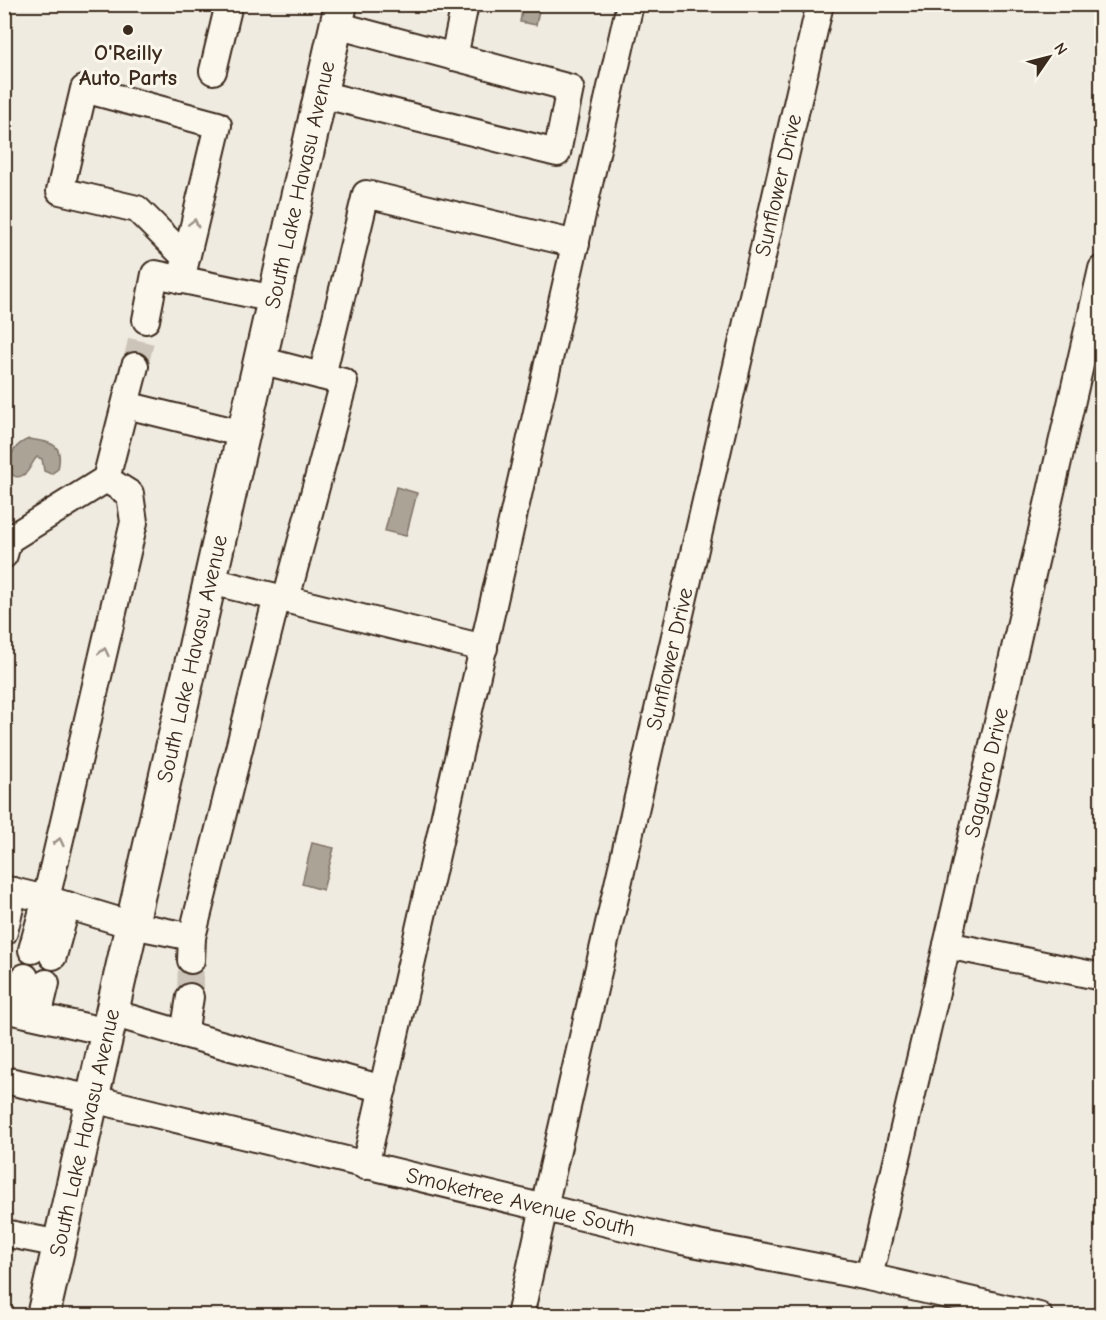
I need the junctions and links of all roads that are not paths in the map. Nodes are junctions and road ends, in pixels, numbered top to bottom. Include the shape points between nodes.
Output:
1 (229, 4) edge
2 (465, 4) edge
3 (630, 4) edge
4 (820, 4) edge
5 (339, 15) edge
6 (454, 57) junction
7 (213, 71) dead end
8 (320, 94) junction
9 (576, 244) junction
10 (183, 269) junction
11 (1101, 269) edge
12 (273, 299) junction
13 (146, 320) tunnel mouth
14 (260, 360) junction
15 (135, 366) tunnel mouth
16 (322, 376) junction
17 (126, 405) junction
18 (244, 434) junction
19 (106, 479) junction
20 (6, 548) edge
21 (211, 581) junction
22 (282, 598) junction
23 (484, 648) junction
24 (9, 890) edge
25 (56, 902) junction
26 (132, 925) junction
27 (4, 932) edge
28 (947, 945) junction
29 (42, 953) dead end
30 (1101, 977) edge
31 (35, 980) dead end
32 (190, 997) tunnel mouth
33 (19, 1012) edge
34 (110, 1022) junction
35 (184, 1034) junction
36 (4, 1080) edge
37 (383, 1089) junction
38 (93, 1099) junction
39 (366, 1166) junction
40 (544, 1208) junction
41 (4, 1233) edge
42 (60, 1244) junction
43 (869, 1276) junction
44 (44, 1316) edge
45 (520, 1316) edge
46 (1039, 1316) edge

1 - 7 street
2 - 6 street
3 - 9 street
4 - 40 street, Sunflower Drive
5 - 6 street
5 - 8 main road, South Lake Havasu Avenue
6 - 8 street via 570,88 557,153
8 - 12 main road, South Lake Havasu Avenue
9 - 16 street via 366,194
9 - 23 street
10 -> 10 street via 218,125 84,89 60,191 137,209
10 - 12 street
10 - 13 street via 155,274
11 - 28 street, Saguaro Drive
12 - 14 main road, South Lake Havasu Avenue
14 - 16 street
14 - 18 main road, South Lake Havasu Avenue
15 - 17 street
16 - 22 street via 344,382
17 - 18 street
17 - 19 street
18 - 21 main road, South Lake Havasu Avenue
19 - 20 street
25 -> 19 street via 134,522 130,494
21 - 22 street
21 - 26 main road, South Lake Havasu Avenue
22 - 23 street
22 - 26 street via 191,949
23 - 37 street
24 - 25 street
24 - 27 street
25 - 26 street
25 - 29 street
26 - 34 main road, South Lake Havasu Avenue
28 - 30 street
28 - 43 street, Saguaro Drive
31 - 33 street
32 - 35 street
33 - 34 street
34 - 35 street
34 - 38 main road, South Lake Havasu Avenue
35 - 37 street
36 - 38 street, Smoketree Avenue South
37 - 39 street
38 - 39 street, Smoketree Avenue South
38 - 42 main road, South Lake Havasu Avenue
39 - 40 street, Smoketree Avenue South
40 - 43 street, Smoketree Avenue South via 682,1241
40 - 45 street, Sunflower Drive
41 - 42 street
42 - 44 main road, South Lake Havasu Avenue
43 - 46 street, Smoketree Avenue South

